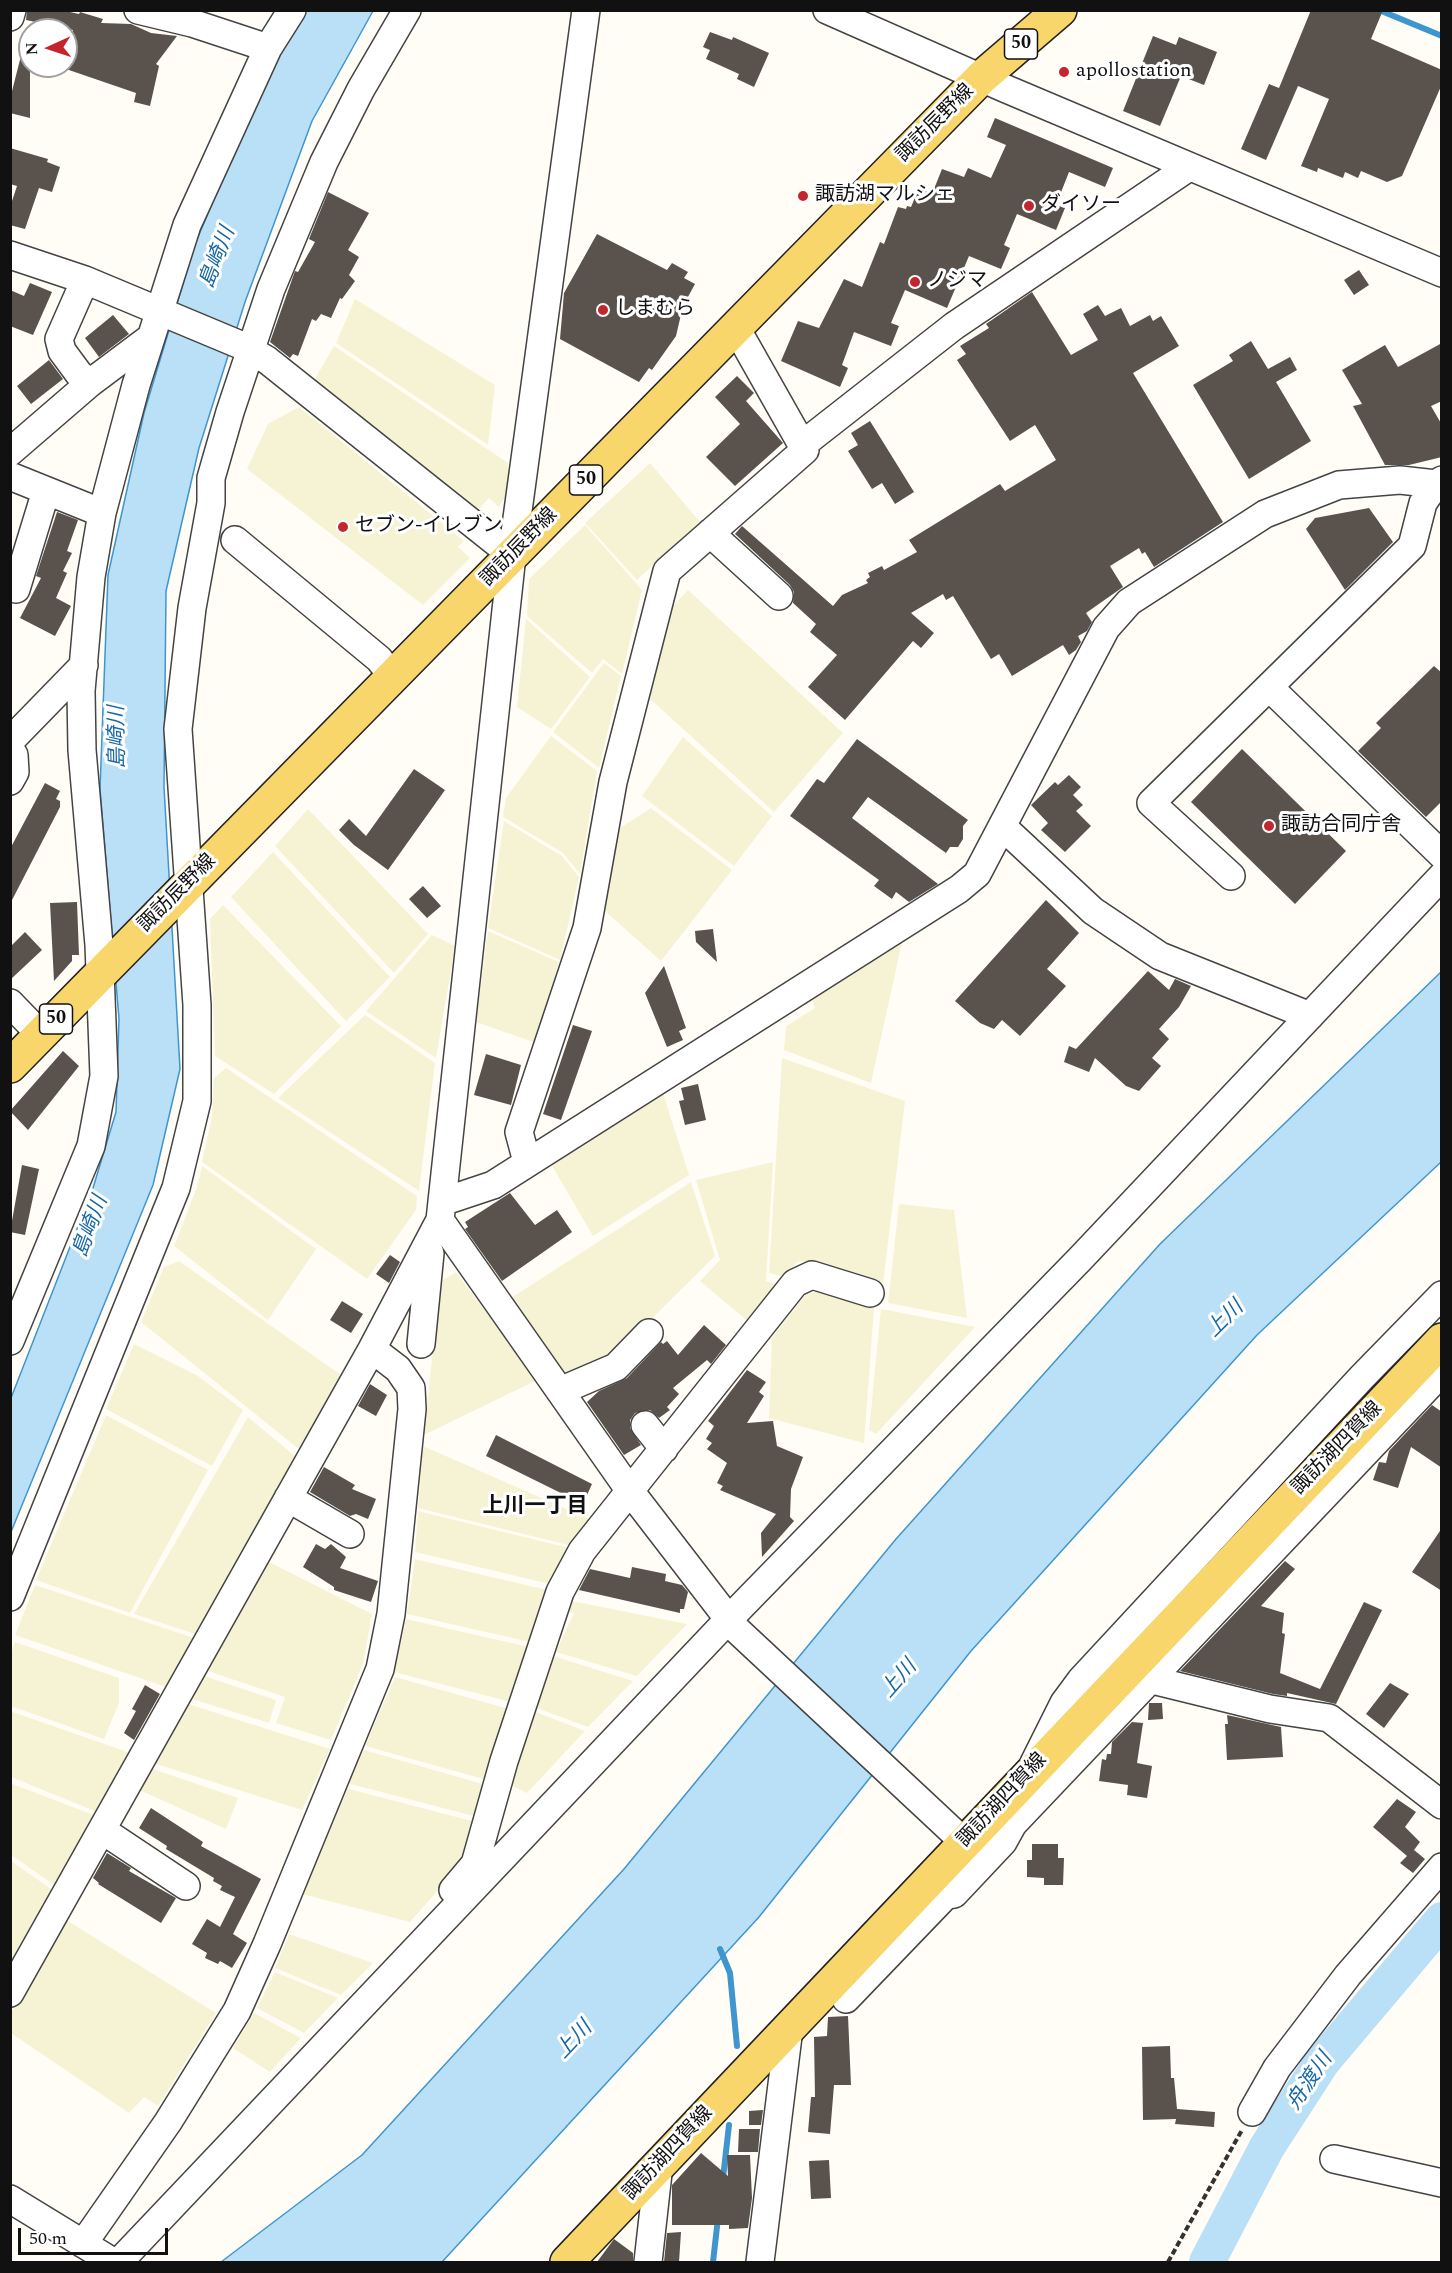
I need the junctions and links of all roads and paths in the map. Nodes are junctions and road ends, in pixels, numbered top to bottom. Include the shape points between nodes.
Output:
1 (12, 10) edge
2 (138, 10) edge
3 (291, 10) edge
4 (408, 10) edge
5 (586, 10) edge
6 (827, 10) edge
7 (1060, 10) edge
8 (10, 17) edge
9 (268, 48) junction
10 (982, 77) junction
11 (1189, 167) junction
12 (10, 255) edge
13 (1442, 273) edge
14 (85, 280) junction
15 (162, 311) junction
16 (736, 328) junction
17 (150, 338) junction
18 (246, 348) junction
19 (90, 383) junction
20 (802, 445) junction
21 (10, 452) edge
22 (10, 477) edge
23 (1439, 482) edge
24 (46, 491) junction
25 (102, 513) junction
26 (710, 533) junction
27 (235, 540) dead end
28 (512, 555) junction
29 (16, 589) dead end
30 (779, 596) dead end
31 (84, 665) junction
32 (393, 677) junction
33 (1269, 687) junction
34 (10, 741) edge
35 (10, 749) edge
36 (10, 781) edge
37 (1003, 826) junction
38 (1442, 855) edge
39 (1231, 876) dead end
40 (1442, 876) edge
41 (185, 887) junction
42 (104, 968) junction
43 (10, 1004) edge
44 (1310, 1016) junction
45 (41, 1035) junction
46 (10, 1066) edge
47 (527, 1162) junction
48 (438, 1221) junction
49 (870, 1293) dead end
50 (1442, 1295) edge
51 (650, 1333) dead end
52 (1442, 1340) edge
53 (10, 1341) edge
54 (421, 1344) dead end
55 (372, 1349) junction
56 (1442, 1372) edge
57 (560, 1390) junction
58 (645, 1425) dead end
59 (664, 1449) junction
60 (630, 1491) junction
61 (288, 1498) junction
62 (350, 1534) dead end
63 (755, 1567) dead end
64 (10, 1597) edge
65 (730, 1621) junction
66 (1152, 1680) junction
67 (1030, 1773) junction
68 (1442, 1805) edge
69 (102, 1830) junction
70 (958, 1838) junction
71 (1442, 1867) edge
72 (186, 1886) dead end
73 (429, 1938) junction
74 (10, 1993) edge
75 (846, 2000) dead end
76 (789, 2028) junction
77 (1252, 2112) joint
78 (1334, 2159) dead end
79 (659, 2164) junction
80 (1442, 2183) edge
81 (10, 2199) edge
82 (82, 2244) junction
83 (113, 2262) edge
84 (119, 2262) edge
85 (567, 2262) edge
86 (648, 2262) edge
87 (760, 2262) edge
88 (1168, 2262) edge

1 - 8 street
2 - 9 street
3 - 9 street
4 - 18 street via 324,162
5 - 28 street
6 - 10 street
7 - 10 main road, 諏訪辰野線 / 50
9 - 15 street via 188,225
10 - 11 street
10 - 16 main road, 諏訪辰野線 / 50
11 - 13 street
11 - 20 street via 954,326
12 - 14 street
14 - 15 street
14 - 19 street via 59,339 62,351
15 - 17 street
15 - 18 street
16 - 20 street
16 - 28 main road, 諏訪辰野線 / 50
17 - 19 street
17 - 25 street
18 - 28 street via 267,360
18 - 41 street via 211,478 211,503 184,669 178,729
19 - 21 street
20 - 26 street via 805,450
22 - 24 street
23 - 33 street via 1423,503 1412,546
23 - 37 street via 1400,480 1339,485 1265,514 1129,602 1106,628
24 - 25 street
24 - 29 street
25 - 31 street via 91,577
26 - 30 street
26 - 47 street via 667,571 613,782 587,928 519,1132
27 - 32 street via 379,659
28 - 32 main road, 諏訪辰野線 / 50
28 - 48 street
31 - 34 street
31 - 42 street via 82,750
32 - 41 main road, 諏訪辰野線 / 50
33 - 38 street
33 - 39 street via 1152,803
35 - 36 street via 15,755 15,772
37 - 44 street via 1093,912 1160,956
37 - 47 street via 977,874 959,889
40 - 44 street
41 - 42 main road, 諏訪辰野線 / 50
41 - 64 street via 197,1005 198,1077 197,1101 176,1188
42 - 45 main road, 諏訪辰野線 / 50
42 - 53 street via 104,1076 91,1146
43 - 45 street
44 - 65 street
45 - 46 main road, 諏訪辰野線 / 50
47 - 48 street
48 - 54 street
48 - 55 street
48 - 57 street
49 - 59 street via 812,1275 795,1283
50 - 67 street via 1081,1680 1053,1722
51 - 57 street via 616,1366
52 - 67 main road, 諏訪湖四賀線
55 - 61 street
55 - 82 street via 398,1369 411,1388 412,1408 391,1614 381,1669 237,2011 168,2122
56 - 66 street
57 - 60 street
58 - 59 street
59 - 60 street
60 - 65 street
60 - 73 street via 582,1551 560,1592 504,1761 475,1864 428,1921
61 - 62 street
61 - 69 street
63 - 65 street
65 - 70 street
65 - 73 street
66 - 68 street via 1270,1709 1329,1718
66 - 75 street via 1012,1824 1003,1842 954,1894 946,1895
67 - 70 main road, 諏訪湖四賀線
69 - 72 street
69 - 74 street
70 - 76 main road, 諏訪湖四賀線
71 - 77 street via 1348,1975 1277,2068
73 - 84 street
76 - 79 main road, 諏訪湖四賀線
76 - 87 street
77 - 88 path
78 - 80 street
79 - 85 main road, 諏訪湖四賀線
79 - 86 street
81 - 82 street
82 - 83 street

